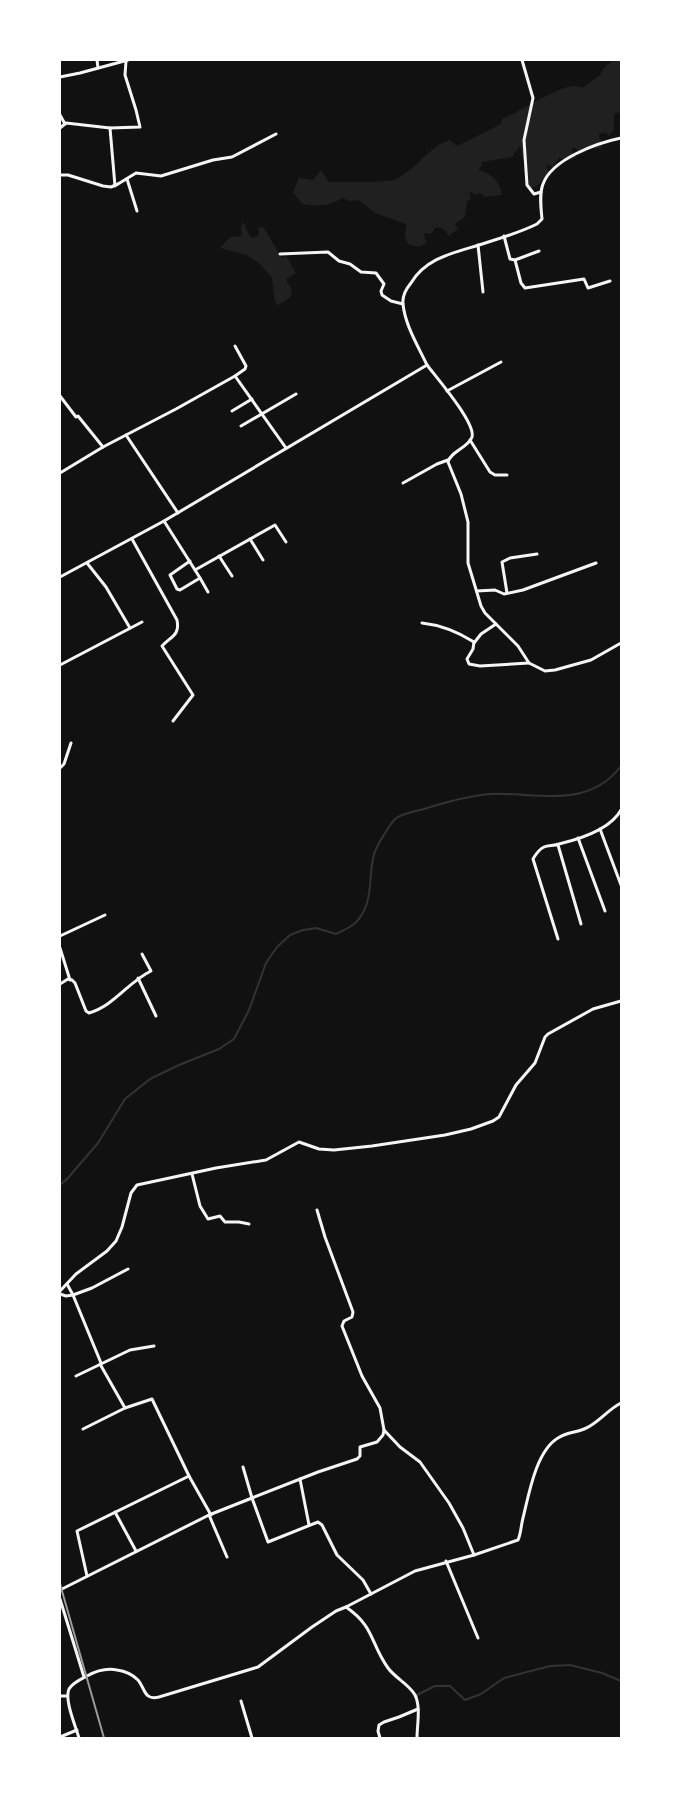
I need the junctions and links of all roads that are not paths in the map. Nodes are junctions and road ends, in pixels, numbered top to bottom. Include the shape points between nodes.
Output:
1 (97, 60) edge
2 (522, 60) edge
3 (127, 61) edge
4 (98, 68) junction
5 (60, 77) edge
6 (60, 114) edge
7 (65, 124) junction
8 (60, 128) edge
9 (110, 128) junction
10 (276, 134) dead end
11 (621, 138) edge
12 (60, 175) edge
13 (127, 179) junction
14 (115, 186) junction
15 (541, 192) junction
16 (137, 211) dead end
17 (504, 236) junction
18 (478, 245) junction
19 (539, 252) dead end
20 (280, 254) dead end
21 (515, 260) junction
22 (610, 281) dead end
23 (482, 292) dead end
24 (403, 304) junction
25 (234, 346) dead end
26 (501, 362) dead end
27 (427, 365) junction
28 (235, 376) junction
29 (447, 391) junction
30 (296, 394) dead end
31 (60, 396) edge
32 (252, 399) junction
33 (232, 411) dead end
34 (263, 413) junction
35 (241, 426) dead end
36 (126, 436) junction
37 (470, 440) junction
38 (104, 447) junction
39 (286, 448) junction
40 (448, 460) junction
41 (60, 473) edge
42 (507, 475) dead end
43 (403, 484) dead end
44 (178, 513) junction
45 (164, 521) junction
46 (132, 539) junction
47 (250, 539) junction
48 (286, 542) dead end
49 (537, 554) dead end
50 (219, 556) junction
51 (263, 560) dead end
52 (190, 561) junction
53 (87, 563) junction
54 (596, 563) dead end
55 (195, 570) junction
56 (232, 576) dead end
57 (60, 578) edge
58 (200, 578) junction
59 (477, 591) junction
60 (208, 592) dead end
61 (507, 594) junction
62 (142, 622) dead end
63 (422, 623) dead end
64 (496, 624) junction
65 (130, 628) junction
66 (474, 642) junction
67 (621, 644) edge
68 (530, 663) junction
69 (60, 665) edge
70 (173, 721) dead end
71 (71, 744) dead end
72 (60, 768) edge
73 (621, 810) edge
74 (600, 829) junction
75 (578, 838) junction
76 (558, 845) junction
77 (621, 885) edge
78 (605, 911) dead end
79 (104, 915) dead end
80 (581, 924) dead end
81 (60, 936) edge
82 (558, 939) dead end
83 (60, 948) edge
84 (142, 954) dead end
85 (138, 978) junction
86 (70, 980) junction
87 (60, 984) edge
88 (621, 1001) edge
89 (156, 1016) dead end
90 (192, 1174) junction
91 (317, 1210) dead end
92 (249, 1224) dead end
93 (128, 1269) dead end
94 (67, 1284) junction
95 (60, 1293) edge
96 (73, 1295) junction
97 (154, 1346) dead end
98 (100, 1364) junction
99 (76, 1376) dead end
100 (621, 1403) edge
101 (125, 1408) junction
102 (83, 1429) dead end
103 (384, 1430) junction
104 (243, 1467) dead end
105 (188, 1476) junction
106 (300, 1479) junction
107 (252, 1498) junction
108 (115, 1512) junction
109 (210, 1515) junction
110 (309, 1525) junction
111 (136, 1551) junction
112 (474, 1555) junction
113 (227, 1557) dead end
114 (446, 1561) junction
115 (87, 1576) junction
116 (60, 1590) edge
117 (371, 1594) junction
118 (60, 1600) edge
119 (346, 1607) junction
120 (478, 1638) dead end
121 (84, 1677) junction
122 (60, 1696) edge
123 (67, 1696) junction
124 (241, 1701) dead end
125 (418, 1709) junction
126 (76, 1730) junction
127 (60, 1737) edge
128 (79, 1738) edge
129 (252, 1738) edge
130 (380, 1738) edge
131 (417, 1738) edge

1 - 4 street
2 - 15 street via 533,98 524,140 529,188 534,194
3 - 4 street
3 - 9 street via 125,75 140,126
4 - 5 street
6 - 7 street
7 - 8 street
7 - 9 street
9 - 14 street
10 - 13 street via 232,157 161,176 138,173
11 - 15 street via 569,158 546,178
12 - 14 street
13 - 14 street
13 - 16 street
15 - 17 street via 540,222
17 - 18 street
17 - 21 street via 510,259
18 - 23 street
18 - 24 street via 448,254 423,268 406,290
19 - 21 street
20 - 24 street via 328,252 361,272 376,273 384,284 382,295
21 - 22 street via 525,288 584,279 588,288
24 - 27 street
25 - 28 street via 246,366
26 - 29 street
27 - 29 street
27 - 39 street
28 - 32 street
28 - 36 street
29 - 37 street via 471,426
30 - 34 street
31 - 38 street
32 - 33 street
32 - 34 street
34 - 35 street
34 - 39 street
36 - 38 street
36 - 44 street
37 - 40 street
37 - 42 street via 490,472
38 - 41 street
39 - 44 street
40 - 43 street
40 - 59 street via 468,522 468,563
44 - 45 street
45 - 46 street
45 - 52 street
46 - 53 street
46 - 70 street via 177,620 176,634 162,646 193,695
47 - 48 street via 275,525
47 - 50 street
47 - 51 street
49 - 61 street via 502,562
50 - 55 street
50 - 56 street
52 - 55 street
52 - 58 street via 171,572 170,577 179,590
53 - 57 street
53 - 65 street via 106,587
54 - 61 street
55 - 58 street
58 - 60 street
59 - 61 street via 495,590
59 - 64 street via 483,610
62 - 65 street
63 - 66 street via 441,626
64 - 66 street
64 - 68 street
65 - 69 street
66 - 68 street via 468,664
67 - 68 street via 591,660 555,670 545,671
71 - 72 street
73 - 74 street
74 - 75 street
74 - 77 street
75 - 76 street
75 - 78 street
76 - 80 street
76 - 82 street via 544,847 533,859
79 - 81 street
83 - 86 street
84 - 85 street via 150,971
85 - 86 street via 109,1003 89,1013 75,983
85 - 89 street
86 - 87 street
88 - 90 street via 593,1009 548,1034 538,1059 516,1085 499,1117 482,1125 445,1136 334,1150 299,1142 266,1160
90 - 92 street via 200,1206 208,1220 220,1216 225,1222
90 - 94 street via 135,1187 116,1242
91 - 103 street via 353,1312 342,1326 362,1376 380,1408
93 - 96 street
94 - 95 street
94 - 96 street
95 - 96 street
96 - 98 street
97 - 98 street via 135,1348
98 - 99 street
98 - 101 street
100 - 112 street via 591,1426 564,1435 548,1447 539,1463 519,1539
101 - 102 street
101 - 105 street via 152,1400
103 - 106 street via 377,1442 359,1448 357,1459
103 - 112 street via 420,1462 449,1503
104 - 107 street
105 - 108 street
105 - 109 street
106 - 107 street
106 - 110 street
107 - 109 street
107 - 110 street via 268,1542
108 - 111 street
108 - 115 street via 77,1531
109 - 111 street
109 - 113 street
110 - 117 street via 320,1523 337,1555 363,1580
111 - 115 street
112 - 114 street
114 - 117 street via 415,1571
114 - 120 street
115 - 116 street
117 - 119 street
118 - 121 street
119 - 121 street via 312,1626 258,1667 159,1697 146,1695 137,1679 118,1670 102,1670
119 - 125 street via 369,1629 387,1667 415,1695
121 - 123 street via 69,1688
122 - 123 street
123 - 126 street
124 - 129 street
125 - 130 street via 379,1725
125 - 131 street
126 - 127 street
126 - 128 street

